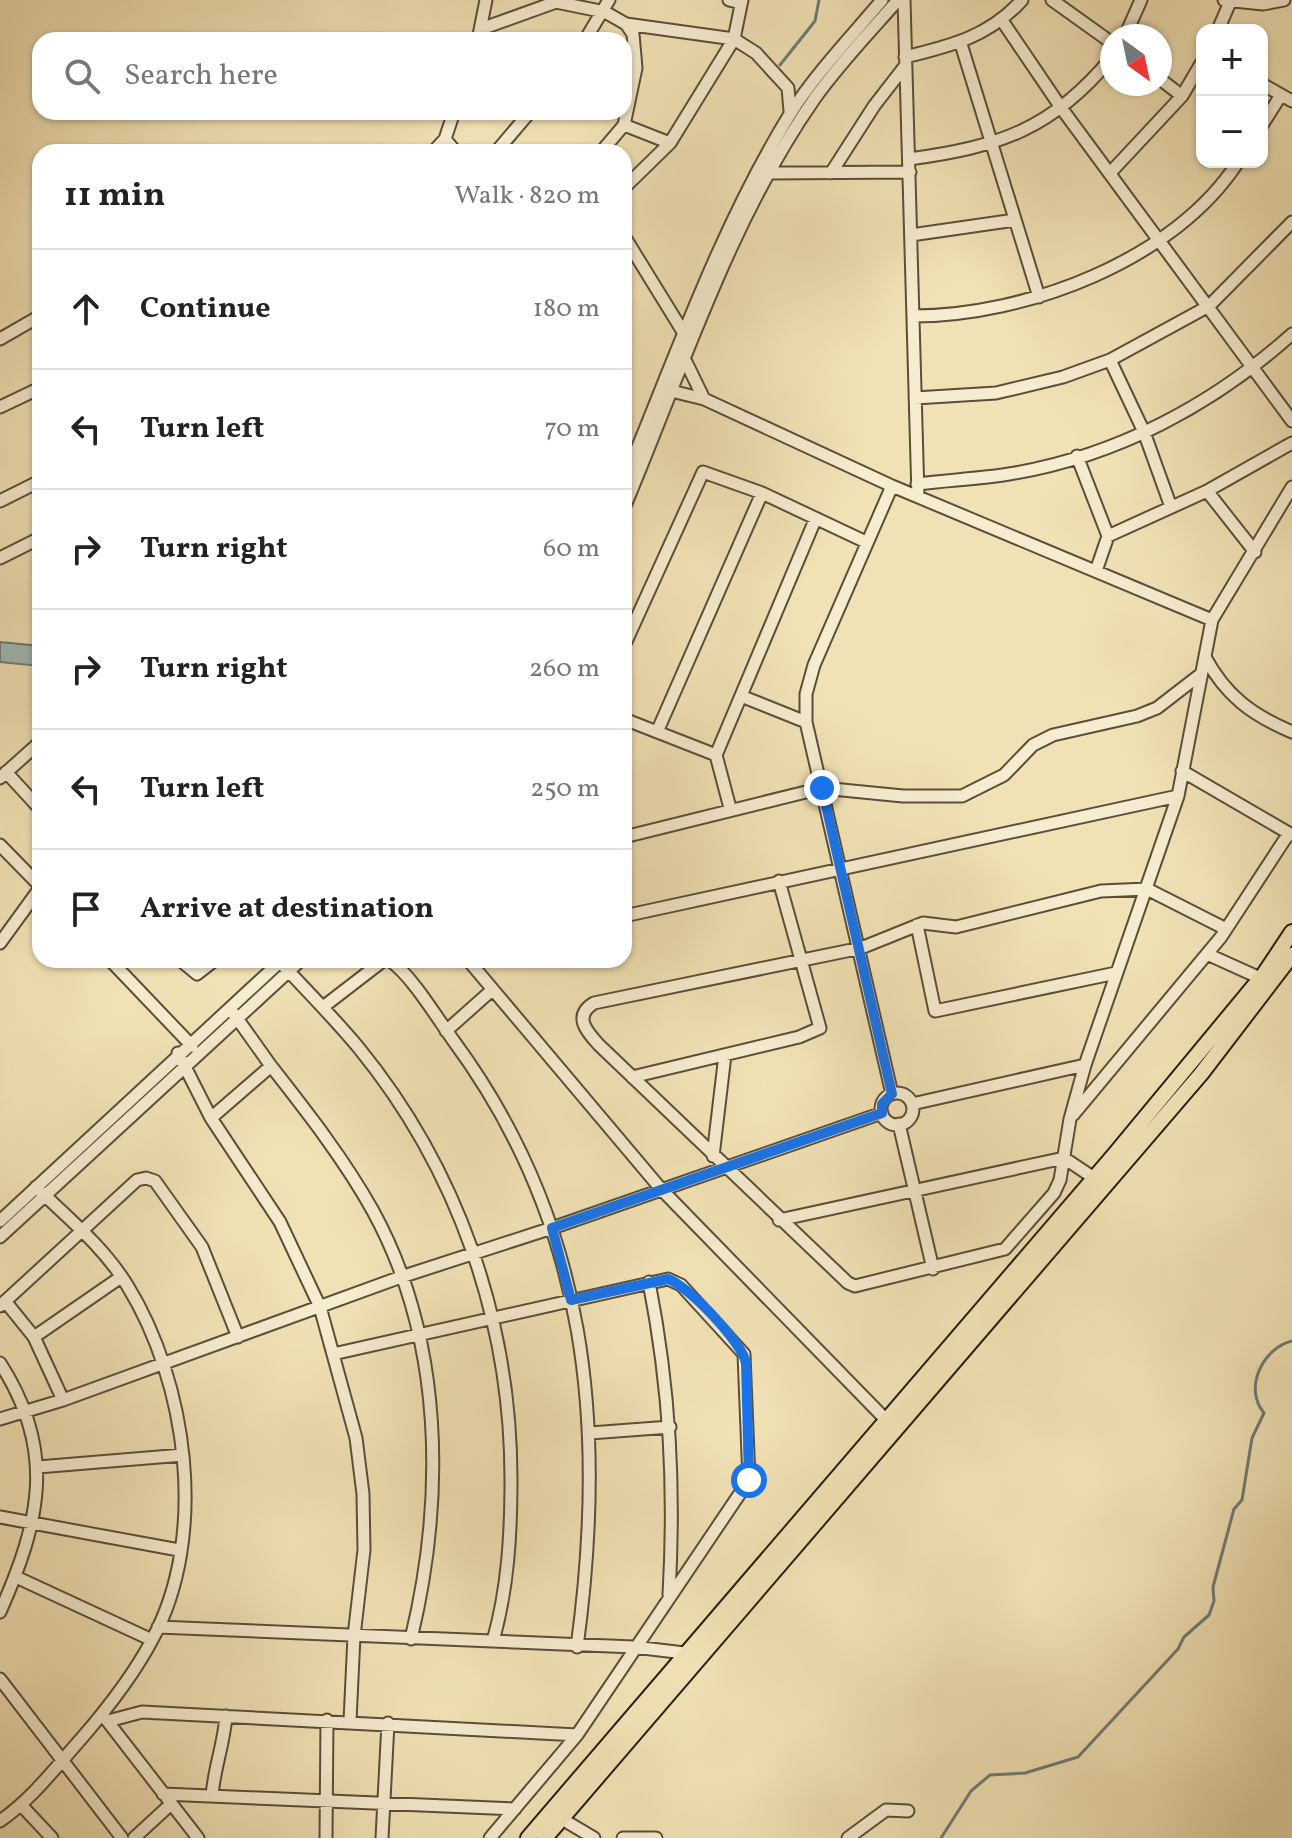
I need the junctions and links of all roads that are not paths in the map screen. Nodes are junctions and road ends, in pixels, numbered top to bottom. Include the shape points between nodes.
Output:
1 (486, 0) edge
2 (729, 0) edge
3 (882, 0) edge
4 (901, 0) edge
5 (1022, 0) edge
6 (1052, 0) edge
7 (1141, 0) edge
8 (1284, 0) edge
9 (555, 1) edge
10 (742, 1) edge
11 (1227, 1) edge
12 (607, 6) edge
13 (1003, 22) junction
14 (626, 24) junction
15 (1130, 24) edge
16 (1220, 24) edge
17 (479, 32) edge
18 (484, 32) edge
19 (590, 32) edge
20 (632, 32) edge
21 (632, 33) edge
22 (1100, 34) edge
23 (734, 39) junction
24 (961, 44) junction
25 (905, 62) junction
26 (1100, 69) edge
27 (1196, 72) edge
28 (632, 76) edge
29 (1172, 88) edge
30 (1268, 88) edge
31 (1182, 96) junction
32 (1286, 98) edge
33 (1062, 109) junction
34 (790, 114) junction
35 (1268, 118) edge
36 (451, 120) edge
37 (523, 120) edge
38 (625, 120) edge
39 (624, 125) junction
40 (784, 136) junction
41 (445, 139) junction
42 (670, 143) junction
43 (440, 144) edge
44 (449, 144) edge
45 (503, 144) edge
46 (608, 144) edge
47 (991, 145) junction
48 (909, 159) junction
49 (1233, 168) edge
50 (910, 172) junction
51 (769, 173) junction
52 (831, 173) junction
53 (1110, 173) junction
54 (632, 180) edge
55 (754, 189) junction
56 (1015, 220) junction
57 (1292, 222) edge
58 (911, 235) junction
59 (1159, 240) junction
60 (632, 249) edge
61 (1039, 297) junction
62 (1209, 306) junction
63 (700, 312) junction
64 (913, 316) junction
65 (32, 321) edge
66 (1292, 334) edge
67 (685, 335) junction
68 (0, 339) edge
69 (1110, 360) junction
70 (686, 362) junction
71 (1254, 368) junction
72 (668, 390) junction
73 (32, 392) edge
74 (915, 398) junction
75 (704, 399) junction
76 (0, 407) edge
77 (1292, 421) edge
78 (1144, 432) junction
79 (1292, 443) edge
80 (642, 450) junction
81 (1077, 456) junction
82 (632, 467) edge
83 (632, 482) edge
84 (32, 485) edge
85 (892, 486) junction
86 (1292, 487) edge
87 (917, 490) junction
88 (1207, 491) junction
89 (762, 493) junction
90 (0, 501) edge
91 (1171, 507) junction
92 (815, 520) junction
93 (1108, 536) junction
94 (32, 542) edge
95 (866, 542) junction
96 (1255, 552) junction
97 (0, 558) edge
98 (1096, 571) junction
99 (1212, 620) junction
100 (632, 628) edge
101 (1205, 657) junction
102 (1201, 673) junction
103 (741, 696) junction
104 (632, 722) edge
105 (806, 722) junction
106 (657, 732) junction
107 (1292, 732) edge
108 (32, 749) edge
109 (716, 755) junction
110 (1182, 771) junction
111 (3, 775) edge
112 (822, 788) junction
113 (1178, 796) junction
114 (32, 802) edge
115 (730, 808) junction
116 (1290, 834) edge
117 (632, 835) edge
118 (0, 845) edge
119 (841, 867) junction
120 (32, 879) edge
121 (779, 881) junction
122 (1147, 889) junction
123 (32, 898) edge
124 (632, 914) edge
125 (917, 925) junction
126 (1226, 929) junction
127 (1292, 932) edge
128 (0, 943) edge
129 (861, 948) junction
130 (1207, 954) junction
131 (1292, 955) edge
132 (801, 960) junction
133 (121, 968) edge
134 (274, 968) edge
135 (287, 968) edge
136 (292, 968) edge
137 (375, 968) edge
138 (393, 968) edge
139 (478, 968) edge
140 (289, 971) junction
141 (1116, 973) junction
142 (1260, 978) junction
143 (492, 990) junction
144 (323, 1007) junction
145 (233, 1012) junction
146 (446, 1031) junction
147 (189, 1043) junction
148 (198, 1052) junction
149 (178, 1053) junction
150 (725, 1055) junction
151 (1085, 1065) junction
152 (184, 1066) junction
153 (271, 1066) junction
154 (632, 1077) junction
155 (892, 1094) junction
156 (912, 1104) junction
157 (882, 1113) junction
158 (112, 1116) junction
159 (211, 1118) junction
160 (1070, 1119) junction
161 (899, 1124) junction
162 (120, 1125) junction
163 (713, 1156) junction
164 (1064, 1158) junction
165 (74, 1159) junction
166 (724, 1167) junction
167 (1094, 1178) junction
168 (661, 1189) junction
169 (913, 1189) junction
170 (40, 1191) junction
171 (2, 1216) edge
172 (779, 1220) junction
173 (552, 1228) junction
174 (81, 1229) junction
175 (0, 1237) edge
176 (476, 1253) junction
177 (933, 1269) junction
178 (121, 1277) junction
179 (401, 1277) junction
180 (649, 1282) junction
181 (571, 1300) junction
182 (3, 1303) edge
183 (320, 1307) junction
184 (493, 1319) junction
185 (419, 1334) junction
186 (34, 1337) junction
187 (238, 1337) junction
188 (333, 1354) junction
189 (0, 1363) edge
190 (164, 1363) junction
191 (63, 1400) junction
192 (27, 1412) junction
193 (0, 1419) edge
194 (891, 1425) junction
195 (670, 1427) junction
196 (590, 1433) junction
197 (183, 1455) junction
198 (38, 1467) junction
199 (0, 1517) edge
200 (33, 1524) junction
201 (179, 1550) junction
202 (16, 1577) junction
203 (669, 1598) junction
204 (0, 1612) edge
205 (158, 1627) junction
206 (354, 1636) junction
207 (411, 1639) junction
208 (152, 1640) junction
209 (493, 1641) junction
210 (577, 1647) junction
211 (634, 1647) junction
212 (688, 1653) junction
213 (704, 1656) junction
214 (0, 1679) edge
215 (226, 1716) junction
216 (105, 1718) junction
217 (327, 1720) junction
218 (350, 1721) junction
219 (388, 1723) junction
220 (577, 1735) junction
221 (63, 1758) junction
222 (163, 1794) junction
223 (212, 1796) junction
224 (328, 1801) junction
225 (171, 1804) junction
226 (384, 1804) junction
227 (22, 1806) junction
228 (515, 1809) junction
229 (908, 1811) dead end
230 (562, 1819) junction
231 (0, 1821) edge
232 (52, 1838) edge
233 (122, 1838) edge
234 (134, 1838) edge
235 (198, 1838) edge
236 (326, 1838) edge
237 (382, 1838) edge
238 (490, 1838) edge
239 (528, 1838) edge
240 (545, 1838) edge
241 (594, 1838) edge
242 (623, 1838) edge
243 (656, 1838) edge
244 (848, 1838) edge

1 - 17 street
2 - 10 street
3 - 34 street
4 - 25 street
4 - 40 street
5 - 13 street
6 - 22 street
7 - 15 street
8 - 11 street
9 - 12 street
9 - 18 street
10 - 23 street
11 - 16 street
12 - 14 street
12 - 19 street
13 - 24 street
13 - 33 street
14 - 20 street
14 - 23 street
21 - 28 street
23 - 34 street via 756,53 788,88
23 - 42 street
24 - 25 street
24 - 47 street
25 - 48 street
25 - 52 street
26 - 33 street
27 - 31 street
29 - 31 street
30 - 32 street
31 - 53 street
32 - 35 street
33 - 47 street
33 - 53 street
34 - 40 street
36 - 41 street
37 - 45 street
38 - 39 street
39 - 42 street
39 - 46 street
40 - 51 street
40 - 55 street
41 - 43 street
41 - 44 street
42 - 54 street
47 - 48 street
47 - 56 street
48 - 50 street
49 - 59 street via 1208,198
50 - 52 street
50 - 58 street
51 - 52 street
51 - 55 street
53 - 59 street
55 - 63 street
56 - 58 street
56 - 61 street
57 - 62 street
58 - 64 street
59 - 61 street
59 - 62 street
60 - 67 street
61 - 64 street via 990,310
62 - 69 street
62 - 71 street
63 - 67 street
63 - 70 street
64 - 74 street
65 - 68 street
66 - 71 street
67 - 72 street
69 - 74 street via 996,393
69 - 78 street
70 - 72 street
70 - 75 street
71 - 77 street
71 - 78 street via 1193,409
72 - 75 street
72 - 80 street
73 - 76 street
74 - 87 street
75 - 85 street
78 - 81 street
78 - 91 street
79 - 88 street
80 - 82 street
80 - 83 street
81 - 87 street
81 - 93 street
84 - 90 street
85 - 87 street
85 - 95 street
86 - 96 street
87 - 98 street
88 - 91 street
88 - 96 street
89 - 92 street
89 - 100 street via 703,472
89 - 106 street
91 - 93 street
92 - 95 street
92 - 103 street
93 - 98 street
94 - 97 street
95 - 105 street via 814,665
96 - 99 street
98 - 99 street
99 - 101 street
101 - 102 street
101 - 107 street via 1246,710
102 - 110 street
102 - 112 street via 1157,708 1033,745 1004,775 962,796
103 - 105 street
103 - 109 street
104 - 106 street
105 - 112 street
106 - 109 street
108 - 111 street
109 - 115 street
110 - 113 street
110 - 116 street
111 - 114 street
112 - 115 street
112 - 119 street
113 - 119 street
113 - 122 street
115 - 117 street
116 - 126 street
118 - 120 street
119 - 121 street
119 - 129 street
121 - 124 street
121 - 132 street
122 - 125 street via 1101,891 956,927
122 - 126 street
122 - 141 street
123 - 128 street
125 - 129 street
125 - 141 street via 935,1011
126 - 130 street
127 - 142 main road
129 - 132 street
129 - 155 street
130 - 142 street
130 - 160 street
131 - 194 main road via 1201,1074
132 - 150 street via 820,1028
132 - 154 street via 585,1009 584,1029
133 - 147 street
134 - 145 street
135 - 140 street
136 - 140 street
137 - 144 street
138 - 146 street
139 - 143 street
140 - 144 street
140 - 145 street
141 - 151 street
142 - 167 main road
143 - 146 street
143 - 168 street
144 - 176 street via 359,1048 411,1125
145 - 147 street
145 - 148 street
145 - 153 street
146 - 173 street via 511,1129
147 - 148 street
147 - 149 street
148 - 152 street
149 - 152 street
149 - 158 street
150 - 154 street
150 - 163 street
151 - 156 street
151 - 160 street
152 - 159 street
152 - 162 street
153 - 159 street
153 - 179 street via 352,1175
154 - 163 street
155 - 156 street via 906,1096
155 - 157 street via 882,1104
156 - 161 street via 911,1115
157 - 161 street via 890,1123
157 - 166 street
158 - 162 street
158 - 165 street
159 - 183 street via 280,1222
160 - 164 street
161 - 169 street
162 - 165 street
163 - 166 street
164 - 167 street
164 - 169 street
164 - 177 street via 1054,1193 1005,1249
165 - 170 street
166 - 168 street
166 - 172 street
167 - 194 main road
168 - 173 street
168 - 194 street
169 - 172 street
169 - 177 street
170 - 171 street
170 - 174 street
170 - 175 street
172 - 177 street via 855,1286
173 - 176 street
173 - 181 street
174 - 178 street
174 - 182 street
174 - 187 street via 137,1180 155,1181 202,1247
176 - 179 street
176 - 184 street
178 - 186 street
178 - 190 street via 149,1323
179 - 183 street
179 - 185 street
180 - 181 street
180 - 195 street
180 - 203 street via 668,1279 681,1285 740,1346 746,1363 749,1480
181 - 184 street
181 - 196 street
182 - 186 street
183 - 187 street
183 - 188 street
184 - 185 street
184 - 209 street via 506,1385 511,1466 508,1574
185 - 188 street
185 - 207 street via 431,1415 431,1517 426,1579
186 - 191 street
187 - 190 street
188 - 206 street via 356,1438 363,1494 364,1550
189 - 192 street
190 - 191 street
190 - 197 street
191 - 192 street
192 - 193 street
192 - 198 street
194 - 212 main road
194 - 213 main road
195 - 196 street
195 - 203 street
196 - 210 street via 588,1569
197 - 198 street
197 - 201 street
198 - 200 street
199 - 200 street
200 - 201 street
200 - 202 street
201 - 205 street
202 - 204 street
202 - 208 street
203 - 211 street
205 - 206 street
205 - 208 street
206 - 207 street
206 - 218 street
207 - 209 street
208 - 216 street
209 - 210 street
210 - 211 street
211 - 212 street
211 - 220 street
212 - 213 street
212 - 239 main road
213 - 230 main road
214 - 221 street
215 - 216 street via 142,1712
215 - 217 street
215 - 223 street
216 - 221 street
216 - 222 street
217 - 218 street
217 - 224 street
218 - 219 street
219 - 220 street
219 - 226 street
220 - 228 street
221 - 227 street
221 - 233 street
222 - 223 street
222 - 225 street
223 - 224 street
224 - 226 street
224 - 236 street
225 - 234 street
225 - 235 street
226 - 228 street
226 - 237 street
227 - 231 street
227 - 232 street
228 - 238 street
229 - 244 street via 886,1810
230 - 240 main road
230 - 241 street
242 - 243 street

